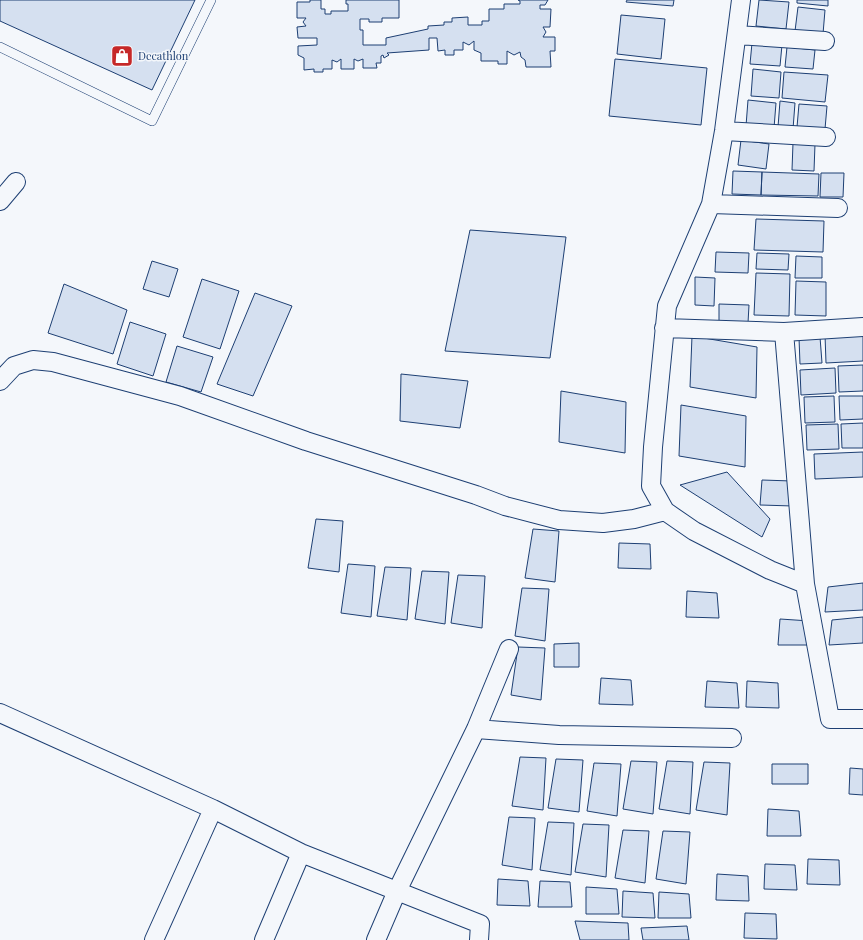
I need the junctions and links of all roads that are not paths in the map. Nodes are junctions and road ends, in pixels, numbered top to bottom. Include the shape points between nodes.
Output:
1 (211, 0) edge
2 (741, 0) edge
3 (737, 35) junction
4 (825, 41) dead end
5 (0, 47) edge
6 (724, 131) junction
7 (826, 137) dead end
8 (16, 182) dead end
9 (0, 201) edge
10 (711, 204) junction
11 (838, 208) dead end
12 (863, 327) edge
13 (664, 328) junction
14 (784, 332) junction
15 (0, 381) edge
16 (665, 512) junction
17 (805, 584) junction
18 (510, 649) dead end
19 (0, 713) edge
20 (863, 719) edge
21 (476, 729) junction
22 (732, 738) dead end
23 (213, 809) junction
24 (301, 853) junction
25 (397, 891) junction
26 (154, 940) edge
27 (264, 940) edge
28 (376, 940) edge
29 (479, 940) edge

1 - 5 lane via 152,121
2 - 3 street
3 - 4 street
3 - 6 street
6 - 7 street
6 - 10 street
8 - 9 street
10 - 11 street
10 - 13 street via 667,306
12 - 14 street
13 - 14 street
13 - 16 street via 652,486
14 - 17 street
15 - 16 street via 14,366 33,360 53,362 180,396 306,441 505,506 558,520 603,523
16 - 17 street via 694,531 763,567
17 - 20 street via 830,719
18 - 21 street
19 - 23 street
21 - 22 street via 558,735
21 - 25 street
23 - 24 street
23 - 26 street
24 - 25 street
24 - 27 street
25 - 28 street
25 - 29 street via 480,924

